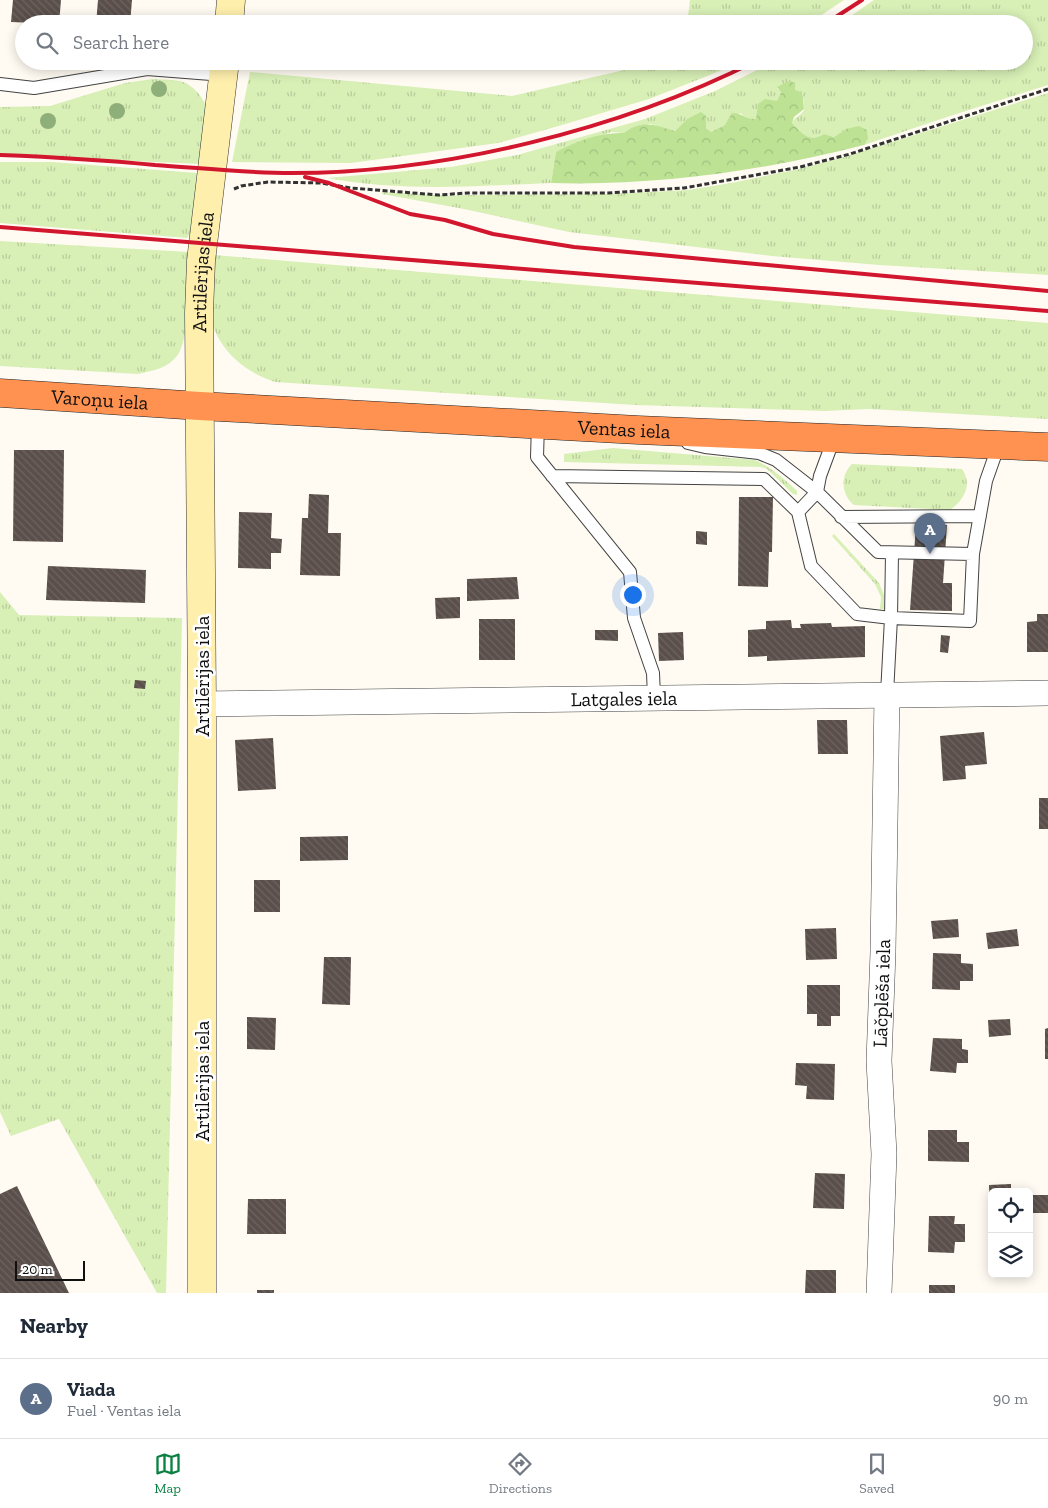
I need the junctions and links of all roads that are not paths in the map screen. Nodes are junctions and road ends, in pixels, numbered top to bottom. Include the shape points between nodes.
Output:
1 (231, 0) edge
2 (230, 15) edge
3 (141, 70) edge
4 (224, 70) edge
5 (0, 84) edge
6 (0, 392) edge
7 (200, 406) junction
8 (538, 424) junction
9 (638, 430) junction
10 (840, 437) junction
11 (999, 444) junction
12 (1048, 447) edge
13 (552, 476) junction
14 (817, 492) junction
15 (798, 512) junction
16 (980, 516) junction
17 (841, 517) junction
18 (892, 553) junction
19 (973, 554) junction
20 (891, 618) junction
21 (1048, 693) edge
22 (887, 694) junction
23 (654, 697) junction
24 (202, 704) junction
25 (202, 1293) edge
26 (879, 1293) edge

1 - 2 street
3 - 5 lane via 34,88
4 - 7 street, Artilērijas iela via 200,261
6 - 7 highway, Varoņu iela
7 - 8 highway, Ventas iela
7 - 24 street, Artilērijas iela
8 - 9 highway, Ventas iela
8 - 13 lane via 537,457
9 - 10 highway, Ventas iela
9 - 14 lane via 705,447 760,453 776,460
10 - 11 highway, Ventas iela
10 - 14 lane via 830,449
11 - 12 highway, Ventas iela
11 - 16 lane via 986,481
13 - 15 lane via 764,479
13 - 23 lane via 630,572 634,618 653,673
14 - 15 lane
14 - 17 lane
15 - 20 lane via 811,566 857,614
16 - 17 lane
16 - 19 lane
17 - 18 lane via 878,552
18 - 19 lane
18 - 20 lane
19 - 20 lane via 970,621
20 - 22 lane
21 - 22 street, Latgales iela
22 - 23 street, Latgales iela
22 - 26 street, Lāčplēša iela via 879,1061 884,1154
23 - 24 street, Latgales iela
24 - 25 street, Artilērijas iela

